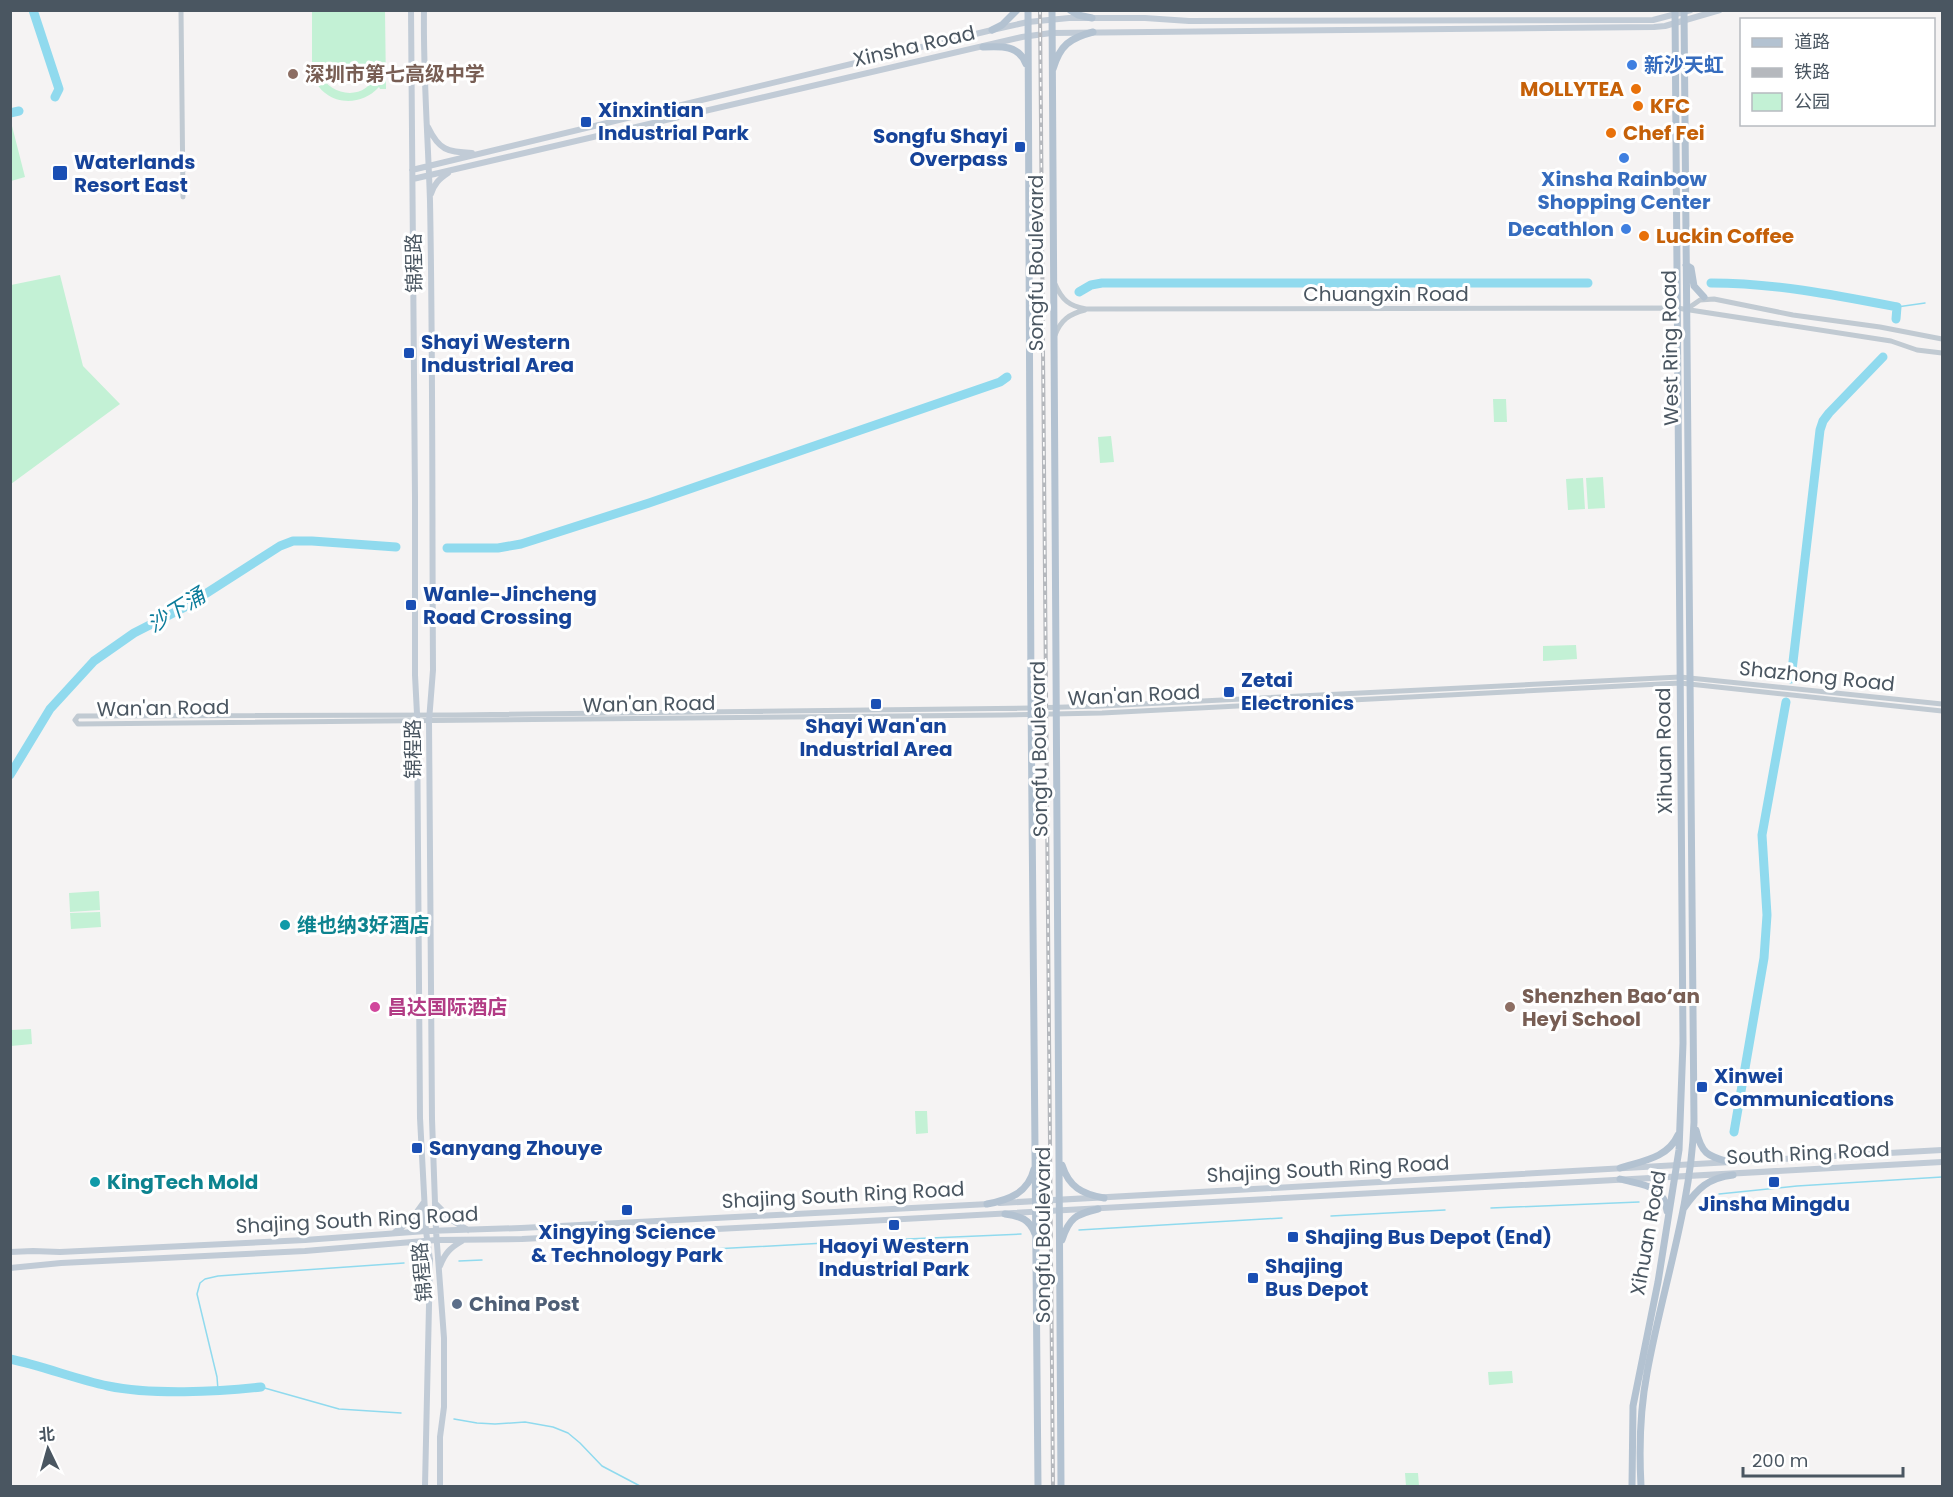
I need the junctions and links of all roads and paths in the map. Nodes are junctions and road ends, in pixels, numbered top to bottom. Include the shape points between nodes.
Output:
1 (181, 10) edge
2 (411, 10) edge
3 (424, 10) edge
4 (1017, 10) edge
5 (1028, 10) edge
6 (1052, 10) edge
7 (1070, 10) edge
8 (1720, 10) edge
9 (1681, 15) edge
10 (1092, 18) junction
11 (1051, 19) junction
12 (1028, 22) junction
13 (992, 30) junction
14 (1093, 32) junction
15 (1051, 33) junction
16 (1028, 36) junction
17 (983, 46) junction
18 (1028, 75) junction
19 (1051, 78) junction
20 (427, 124) junction
21 (481, 153) junction
22 (428, 166) junction
23 (456, 169) junction
24 (412, 170) junction
25 (428, 176) junction
26 (412, 179) junction
27 (183, 197) dead end
28 (430, 198) junction
29 (1686, 265) junction
30 (1053, 280) junction
31 (1704, 297) dead end
32 (1677, 308) junction
33 (1086, 309) junction
34 (1687, 309) junction
35 (1942, 339) edge
36 (1053, 341) junction
37 (1942, 353) edge
38 (1680, 680) junction
39 (1689, 681) junction
40 (1942, 704) edge
41 (1031, 711) junction
42 (1055, 711) junction
43 (1942, 711) edge
44 (417, 718) junction
45 (429, 718) junction
46 (1694, 1122) junction
47 (1679, 1133) junction
48 (1942, 1150) edge
49 (1036, 1158) junction
50 (1060, 1159) junction
51 (1942, 1162) edge
52 (1732, 1163) junction
53 (1676, 1165) junction
54 (1690, 1165) junction
55 (1620, 1168) junction
56 (1733, 1175) junction
57 (1688, 1176) junction
58 (1675, 1177) junction
59 (1620, 1179) junction
60 (1104, 1198) junction
61 (1060, 1200) junction
62 (1036, 1201) junction
63 (424, 1202) junction
64 (435, 1203) junction
65 (987, 1204) junction
66 (1098, 1209) junction
67 (1683, 1210) junction
68 (1060, 1211) junction
69 (1036, 1212) junction
70 (1005, 1214) junction
71 (1668, 1222) junction
72 (469, 1230) junction
73 (426, 1231) junction
74 (436, 1231) junction
75 (394, 1233) junction
76 (436, 1240) junction
77 (464, 1240) junction
78 (428, 1241) junction
79 (410, 1242) junction
80 (1036, 1243) junction
81 (1060, 1251) junction
82 (10, 1252) edge
83 (430, 1260) junction
84 (440, 1266) junction
85 (10, 1268) edge
86 (425, 1486) edge
87 (440, 1486) edge
88 (1038, 1486) edge
89 (1061, 1486) edge
90 (1632, 1486) edge
91 (1641, 1486) edge

1 - 27 street
2 - 24 main road, 锦程路
3 - 20 main road, 锦程路
4 - 13 main road
5 - 12 main road, Songfu Boulevard
6 - 11 main road, Songfu Boulevard
7 - 10 main road
8 - 9 main road, Xinsha Road
9 - 10 main road, Xinsha Road via 1653,20
9 - 14 main road, Xinsha Road via 1654,27
9 - 29 main road, West Ring Road
9 - 32 main road, Xihuan Road
10 - 11 main road, Xinsha Road
11 - 12 main road, Xinsha Road
11 - 15 main road, Songfu Boulevard
12 - 13 main road, Xinsha Road
12 - 16 main road, Songfu Boulevard
13 - 21 main road, Xinsha Road
14 - 15 main road, Xinsha Road
14 - 19 main road via 1063,47
15 - 16 main road, Xinsha Road
15 - 19 main road, Songfu Boulevard
16 - 17 main road, Xinsha Road
16 - 18 main road, Songfu Boulevard
17 - 18 main road via 1017,51
17 - 23 main road, Xinsha Road
18 - 41 main road, Songfu Boulevard
19 - 30 main road, Songfu Boulevard
20 - 21 main road via 439,146 452,152
20 - 22 main road, 锦程路
21 - 22 main road, Xinsha Road
22 - 24 main road, Xinsha Road
22 - 25 main road, 锦程路
23 - 25 main road, Xinsha Road
23 - 28 main road via 440,178
24 - 26 main road, 锦程路
25 - 26 main road, Xinsha Road
25 - 28 main road, 锦程路
26 - 44 main road, 锦程路
28 - 45 main road, 锦程路 via 433,670
29 - 31 main road via 1694,286
29 - 34 main road, West Ring Road
30 - 33 street, Chuangxin Road via 1064,301
30 - 36 main road, Songfu Boulevard
32 - 33 street, Chuangxin Road
32 - 34 street, Chuangxin Road
32 - 38 main road, Xihuan Road
33 - 36 street via 1062,321
34 - 35 street, Chuangxin Road via 1700,300 1714,300
34 - 37 street, Chuangxin Road via 1891,341
34 - 39 main road, West Ring Road
36 - 42 main road, Songfu Boulevard
38 - 39 street, Wan'an Road
38 - 42 street, Wan'an Road
38 - 47 main road, Xihuan Road via 1683,1043
39 - 40 street, Shazhong Road
39 - 43 street, Shazhong Road
39 - 46 main road, Xihuan Road
41 - 42 street, Wan'an Road
41 - 45 street, Wan'an Road
41 - 49 main road, Songfu Boulevard
42 - 50 main road, Songfu Boulevard
44 - 44 street, Wan'an Road via 78,716 75,720 78,724
44 - 45 street, Wan'an Road
44 - 63 main road, 锦程路
45 - 64 main road, 锦程路
46 - 52 main road via 1703,1150
46 - 54 main road, Xihuan Road
47 - 53 main road, Xihuan Road
47 - 55 main road via 1661,1155
48 - 52 main road, South Ring Road
49 - 62 main road, Songfu Boulevard
49 - 65 main road via 1023,1189 1008,1199
50 - 60 main road via 1073,1186
50 - 61 main road, Songfu Boulevard
51 - 56 main road, South Ring Road
52 - 54 main road, South Ring Road
53 - 54 main road, South Ring Road
53 - 55 main road, Shajing South Ring Road
53 - 58 main road, Xihuan Road
54 - 57 main road, Xihuan Road
55 - 60 main road, Shajing South Ring Road
56 - 57 main road, South Ring Road
56 - 67 main road via 1704,1185
57 - 58 main road, South Ring Road
57 - 67 main road, Xihuan Road
58 - 59 main road, Shajing South Ring Road
58 - 71 main road, Xihuan Road
59 - 66 main road, Shajing South Ring Road
59 - 71 main road via 1660,1192
60 - 61 main road, Shajing South Ring Road
61 - 62 main road, Shajing South Ring Road
61 - 68 main road, Songfu Boulevard
62 - 65 main road, Shajing South Ring Road
62 - 69 main road, Songfu Boulevard
63 - 73 main road, 锦程路
63 - 75 main road via 411,1220
64 - 72 main road
64 - 74 main road, 锦程路
65 - 72 main road, Shajing South Ring Road
66 - 68 main road, Shajing South Ring Road
66 - 81 main road via 1071,1220
67 - 91 main road, Xihuan Road via 1646,1375
68 - 69 main road, Shajing South Ring Road
68 - 81 main road, Songfu Boulevard
69 - 70 main road, Shajing South Ring Road
69 - 80 main road, Songfu Boulevard
70 - 77 main road, Shajing South Ring Road
70 - 80 main road via 1025,1219
71 - 90 main road, Xihuan Road via 1633,1406
72 - 74 main road, Shajing South Ring Road
73 - 74 main road, Shajing South Ring Road
73 - 75 main road, Shajing South Ring Road
73 - 78 main road, 锦程路
74 - 76 main road, 锦程路
75 - 82 main road, Shajing South Ring Road
76 - 77 main road, Shajing South Ring Road
76 - 78 main road, Shajing South Ring Road
76 - 84 main road, 锦程路
77 - 84 main road via 445,1253
78 - 79 main road, Shajing South Ring Road
78 - 83 main road, 锦程路
79 - 83 main road
79 - 85 main road, Shajing South Ring Road
80 - 88 main road, Songfu Boulevard
81 - 89 main road, Songfu Boulevard
83 - 86 main road, 锦程路
84 - 87 main road, 锦程路 via 444,1407

